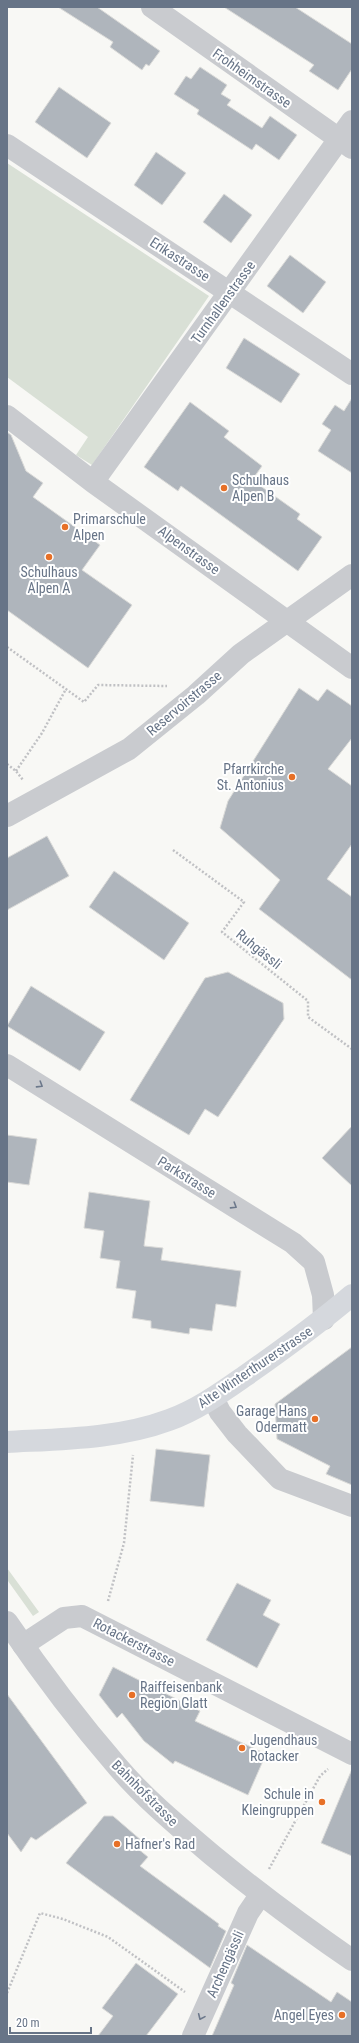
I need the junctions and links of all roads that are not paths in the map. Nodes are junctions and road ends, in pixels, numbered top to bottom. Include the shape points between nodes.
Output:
1 (152, 7) edge
2 (352, 121) edge
3 (345, 144) edge
4 (7, 146) edge
5 (230, 293) junction
6 (352, 374) edge
7 (7, 416) edge
8 (93, 482) junction
9 (352, 575) edge
10 (287, 620) junction
11 (352, 668) edge
12 (7, 816) edge
13 (7, 1065) edge
14 (352, 1295) edge
15 (324, 1319) junction
16 (213, 1398) junction
17 (7, 1442) edge
18 (352, 1506) edge
19 (7, 1622) edge
20 (22, 1645) junction
21 (350, 1753) edge
22 (261, 1894) junction
23 (352, 1960) edge
24 (193, 2036) edge

1 - 3 street, Frohheimstrasse
2 - 3 street, Turnhallenstrasse
3 - 5 street, Turnhallenstrasse
4 - 5 street, Erikastrasse
5 - 6 street, Erikastrasse
5 - 8 street, Turnhallenstrasse
7 - 8 street, Alpenstrasse
8 - 10 street, Alpenstrasse
9 - 10 street, Reservoirstrasse
10 - 11 street, Alpenstrasse
10 - 12 street, Reservoirstrasse via 242,654 196,696 129,749
13 -> 15 street, Parkstrasse via 293,1243 314,1262 323,1295
14 - 15 main road, Alte Winterthurerstrasse
15 - 16 main road, Alte Winterthurerstrasse
16 - 17 main road, Alte Winterthurerstrasse via 170,1420 135,1430 97,1436
16 - 18 street via 237,1434 280,1479
19 - 20 street, Bahnhofstrasse
20 - 21 street, Rotackerstrasse via 64,1618 82,1616
20 - 22 street, Bahnhofstrasse via 118,1767 176,1824
22 - 23 street, Bahnhofstrasse via 307,1930
22 -> 24 street, Archengässli via 248,1913

